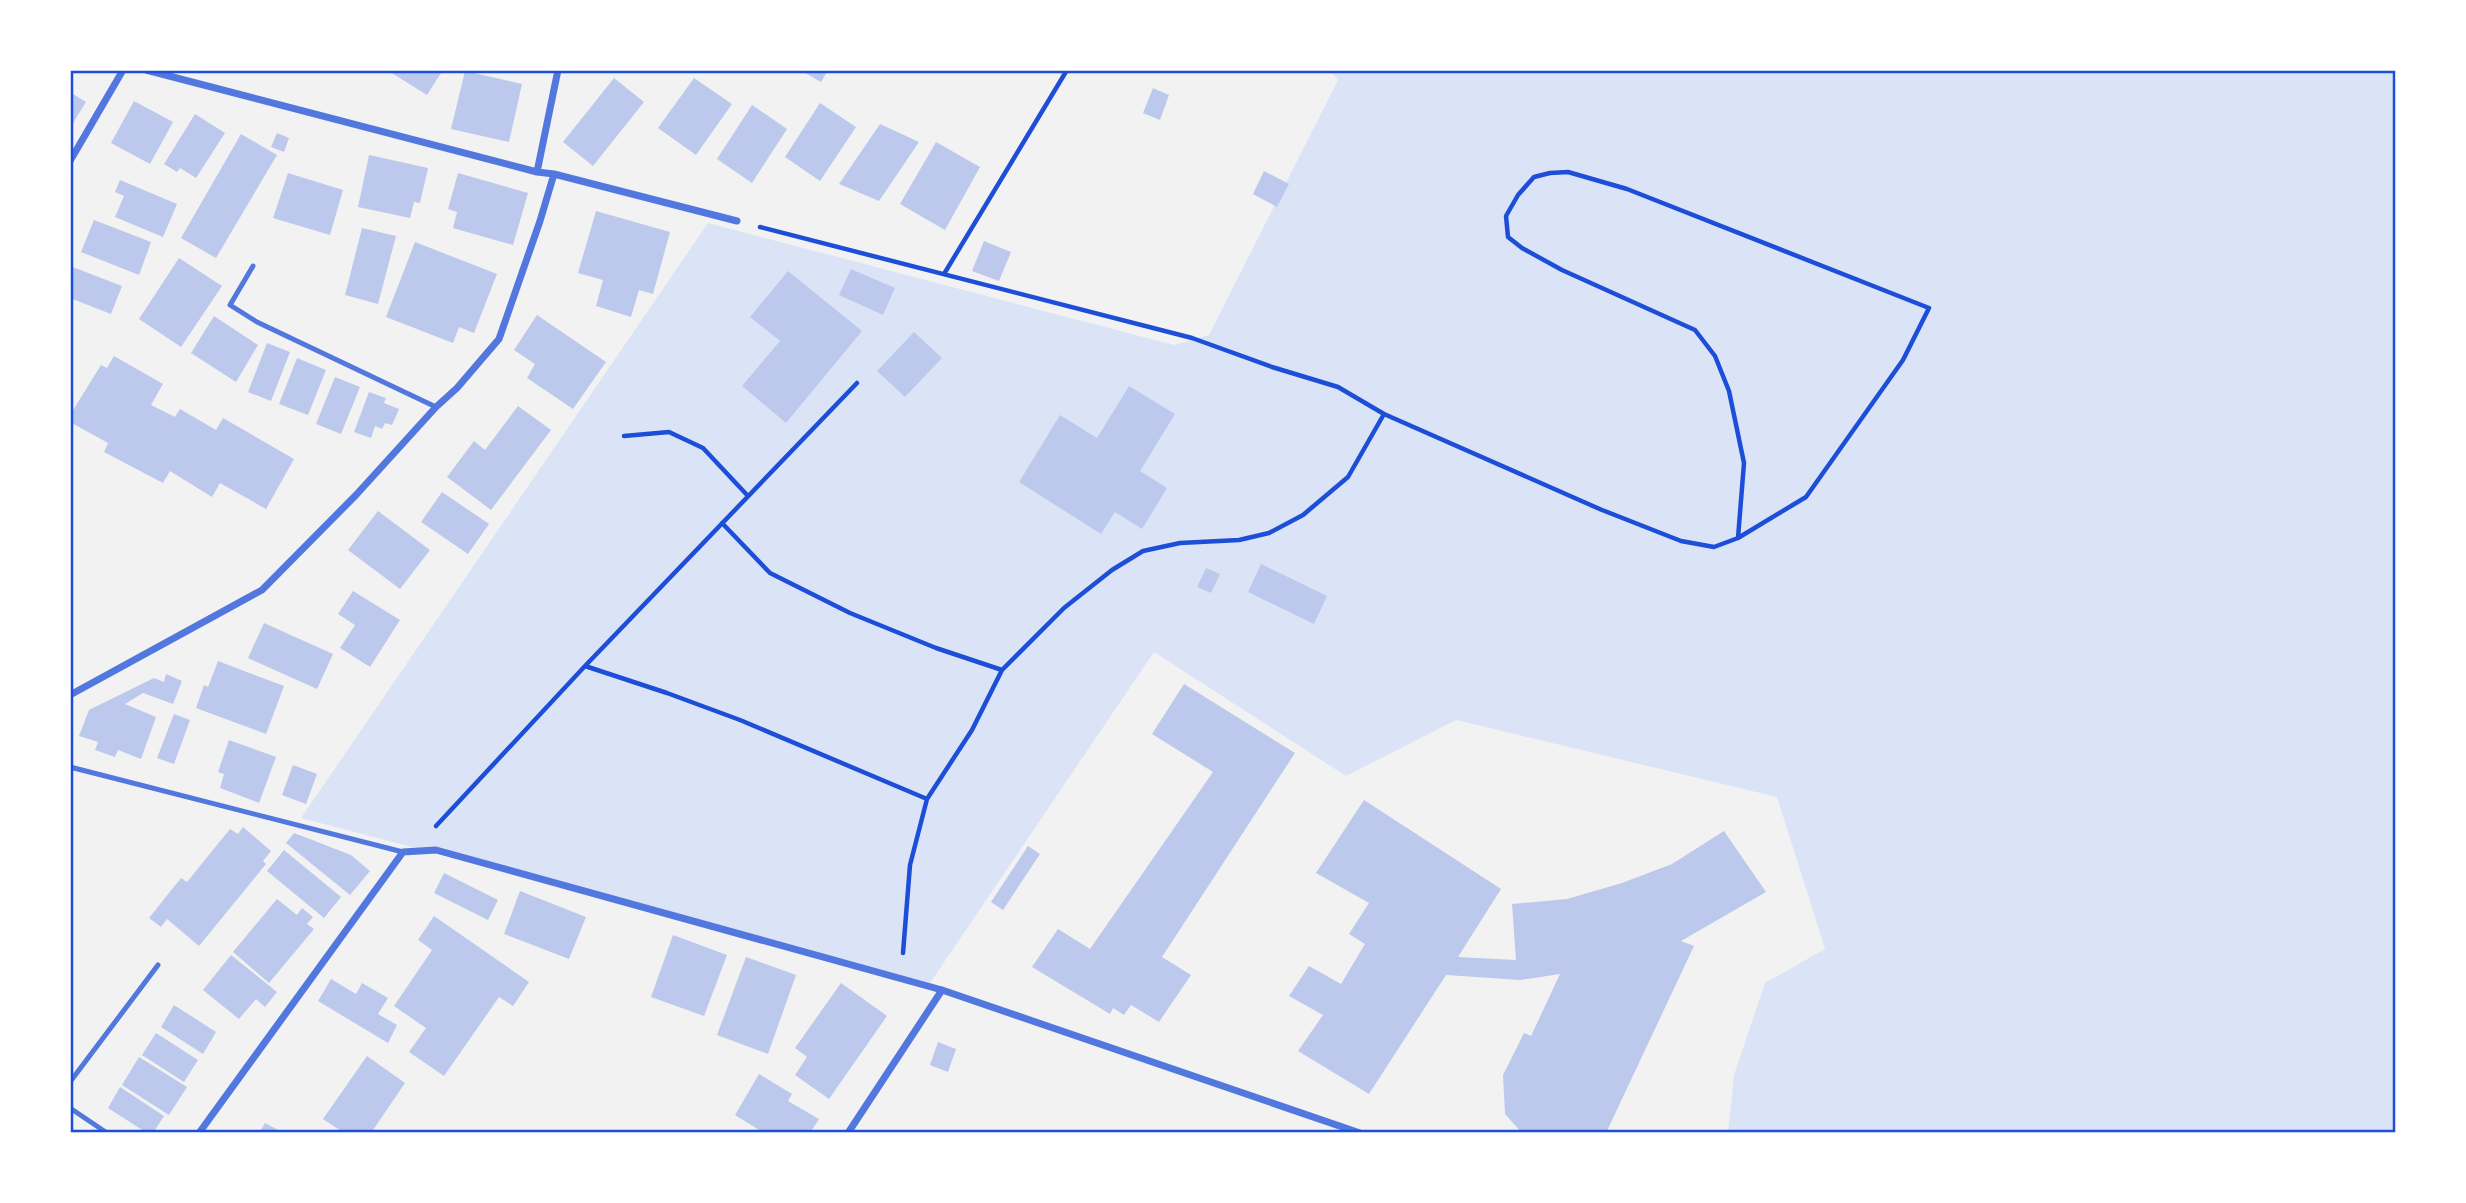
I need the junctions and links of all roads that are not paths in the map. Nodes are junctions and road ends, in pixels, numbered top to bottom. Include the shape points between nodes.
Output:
1 (123, 70) edge
2 (146, 70) edge
3 (558, 70) edge
4 (70, 161) edge
5 (537, 173) junction
6 (554, 174) junction
7 (737, 221) road end
8 (253, 266) dead end
9 (436, 407) junction
10 (70, 695) edge
11 (70, 767) edge
12 (407, 852) junction
13 (158, 965) dead end
14 (942, 990) junction
15 (70, 1082) edge
16 (70, 1108) edge
17 (107, 1133) edge
18 (199, 1133) edge
19 (848, 1133) edge
20 (1360, 1133) edge

1 - 4 street
2 - 5 street
3 - 5 street
5 - 6 street
6 - 7 street
6 - 9 street via 499,340
8 - 9 lane via 230,305
9 - 10 street via 262,590
11 - 12 lane
12 - 14 street via 436,850
12 - 18 street
13 - 15 lane
14 - 19 street
14 - 20 street
16 - 17 lane

